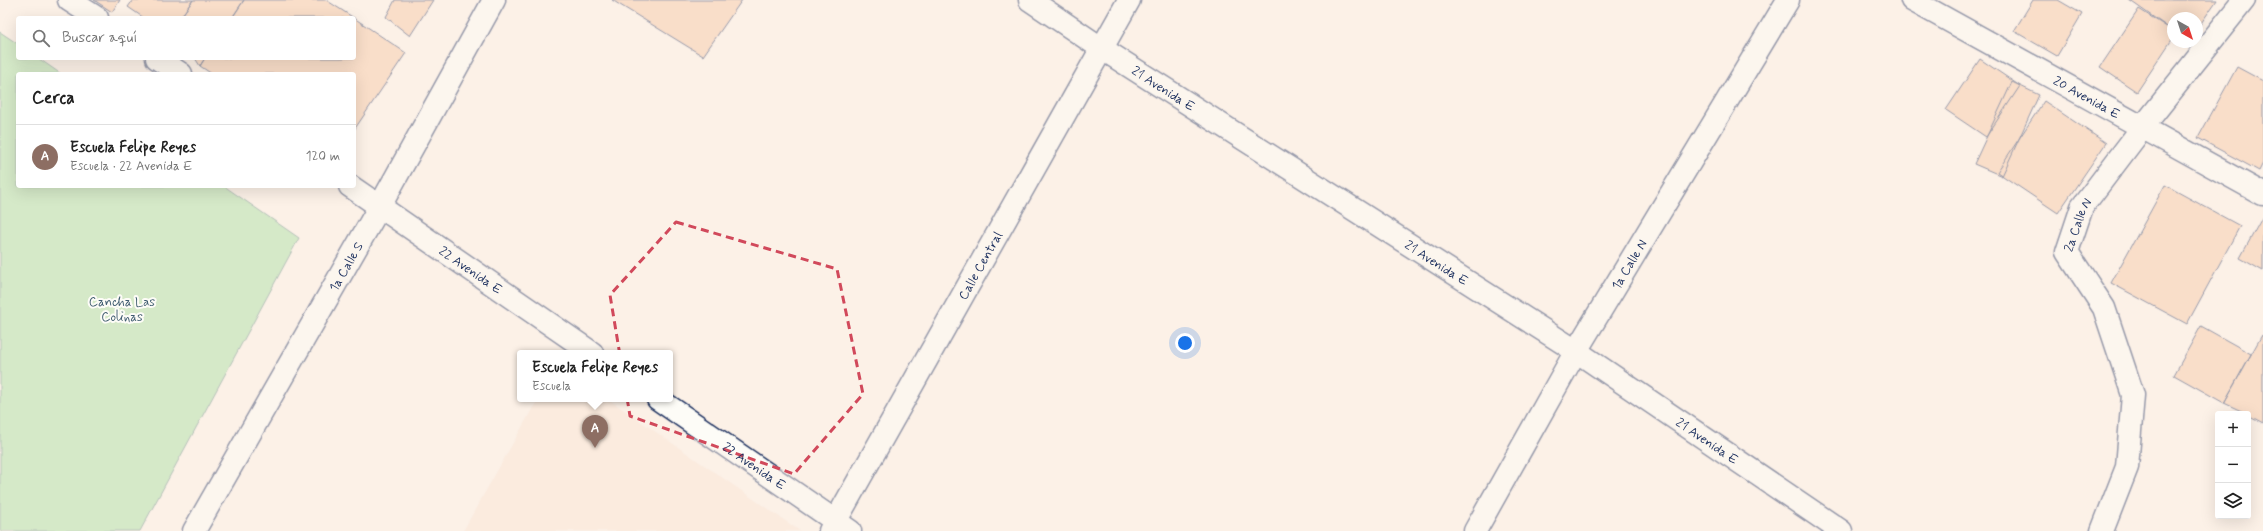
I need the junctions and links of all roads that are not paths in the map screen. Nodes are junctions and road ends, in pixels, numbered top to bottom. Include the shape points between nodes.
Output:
1 (70, 0) edge
2 (494, 0) edge
3 (1030, 0) edge
4 (1129, 0) edge
5 (1788, 0) edge
6 (1912, 0) edge
7 (2244, 0) edge
8 (94, 16) edge
9 (1101, 48) junction
10 (160, 60) edge
11 (178, 72) edge
12 (2142, 128) junction
13 (353, 188) edge
14 (2263, 194) edge
15 (380, 206) junction
16 (588, 350) edge
17 (1576, 351) junction
18 (662, 402) edge
19 (838, 528) edge
20 (194, 531) edge
21 (1475, 531) edge
22 (1841, 531) edge
23 (2102, 531) edge

1 - 8 street
2 - 15 street, 1a Calle S
3 - 9 street, 21 Avenida E
4 - 9 street, Calle Central
5 - 17 street, 1a Calle N
6 - 12 street, 20 Avenida E
7 - 12 street, 2a Calle N
9 - 17 street, 21 Avenida E
9 - 19 street, Calle Central
10 - 11 street
12 - 14 street, 20 Avenida E
12 - 23 street, 2a Calle N via 2082,207 2067,252 2104,308 2134,395 2128,467
13 - 15 street, 22 Avenida E
15 - 16 street, 22 Avenida E
15 - 20 street, 1a Calle S
17 - 21 street, 1a Calle N
17 - 22 street, 21 Avenida E
18 - 19 street, 22 Avenida E

